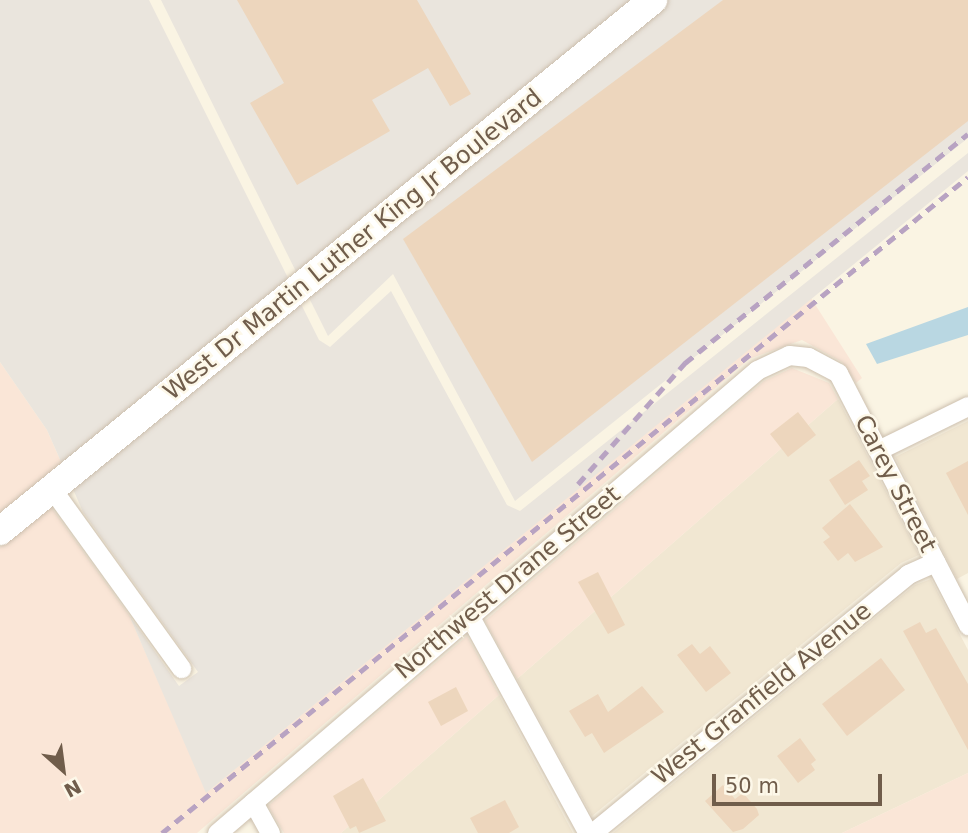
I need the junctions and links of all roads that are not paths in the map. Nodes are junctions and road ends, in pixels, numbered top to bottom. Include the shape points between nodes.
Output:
1 (653, 0) edge
2 (808, 357) joint
3 (968, 406) edge
4 (878, 450) junction
5 (52, 489) junction
6 (0, 531) edge
7 (935, 562) junction
8 (960, 592) edge
9 (470, 617) junction
10 (968, 625) edge
11 (181, 668) dead end
12 (253, 802) junction
13 (217, 833) edge
14 (270, 833) edge
15 (590, 833) edge

1 - 5 street, West Dr Martin Luther King Jr Boulevard
2 - 4 street, Carey Street via 838,373
2 - 9 street, Northwest Drane Street via 789,355 757,370
3 - 4 street
4 - 7 street, Carey Street
5 - 6 street, West Dr Martin Luther King Jr Boulevard
5 - 11 street
7 - 8 street, Carey Street
7 - 15 street, West Granfield Avenue via 908,574
8 - 10 street, Carey Street
9 - 12 street, Northwest Drane Street
9 - 15 street
12 - 13 street, Northwest Drane Street
12 - 14 street

